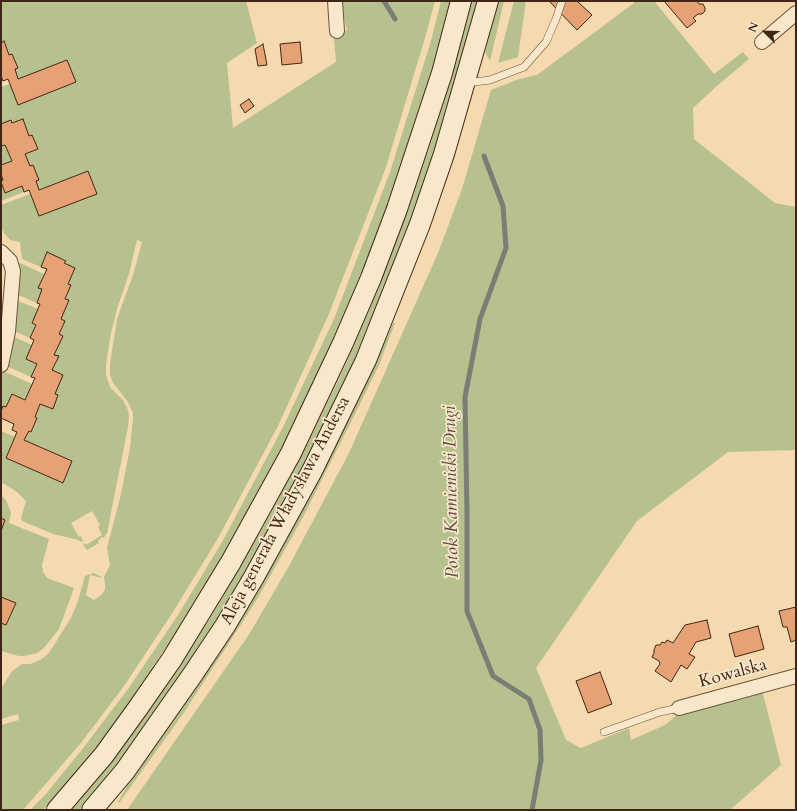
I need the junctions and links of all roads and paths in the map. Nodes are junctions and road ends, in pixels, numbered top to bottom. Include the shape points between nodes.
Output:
1 (335, 1) edge
2 (461, 1) edge
3 (488, 1) edge
4 (562, 1) edge
5 (796, 14) edge
6 (337, 31) dead end
7 (762, 42) dead end
8 (465, 83) junction
9 (1, 252) edge
10 (1, 365) edge
11 (796, 676) edge
12 (679, 708) joint
13 (604, 732) dead end
14 (57, 810) edge
15 (92, 810) edge

1 - 6 street
2 - 14 main road, Aleja generała Władysława Andersa via 442,73 371,278 291,452 232,562 172,658 104,755
3 - 8 main road, Aleja generała Władysława Andersa
4 - 8 lane via 546,42 524,67 490,80
5 - 7 street
8 - 15 main road, Aleja generała Władysława Andersa via 444,154 412,245 366,360 312,471 225,626 125,771
9 - 10 street via 10,261 13,271 8,332
11 - 12 street, Kowalska
12 - 13 lane

